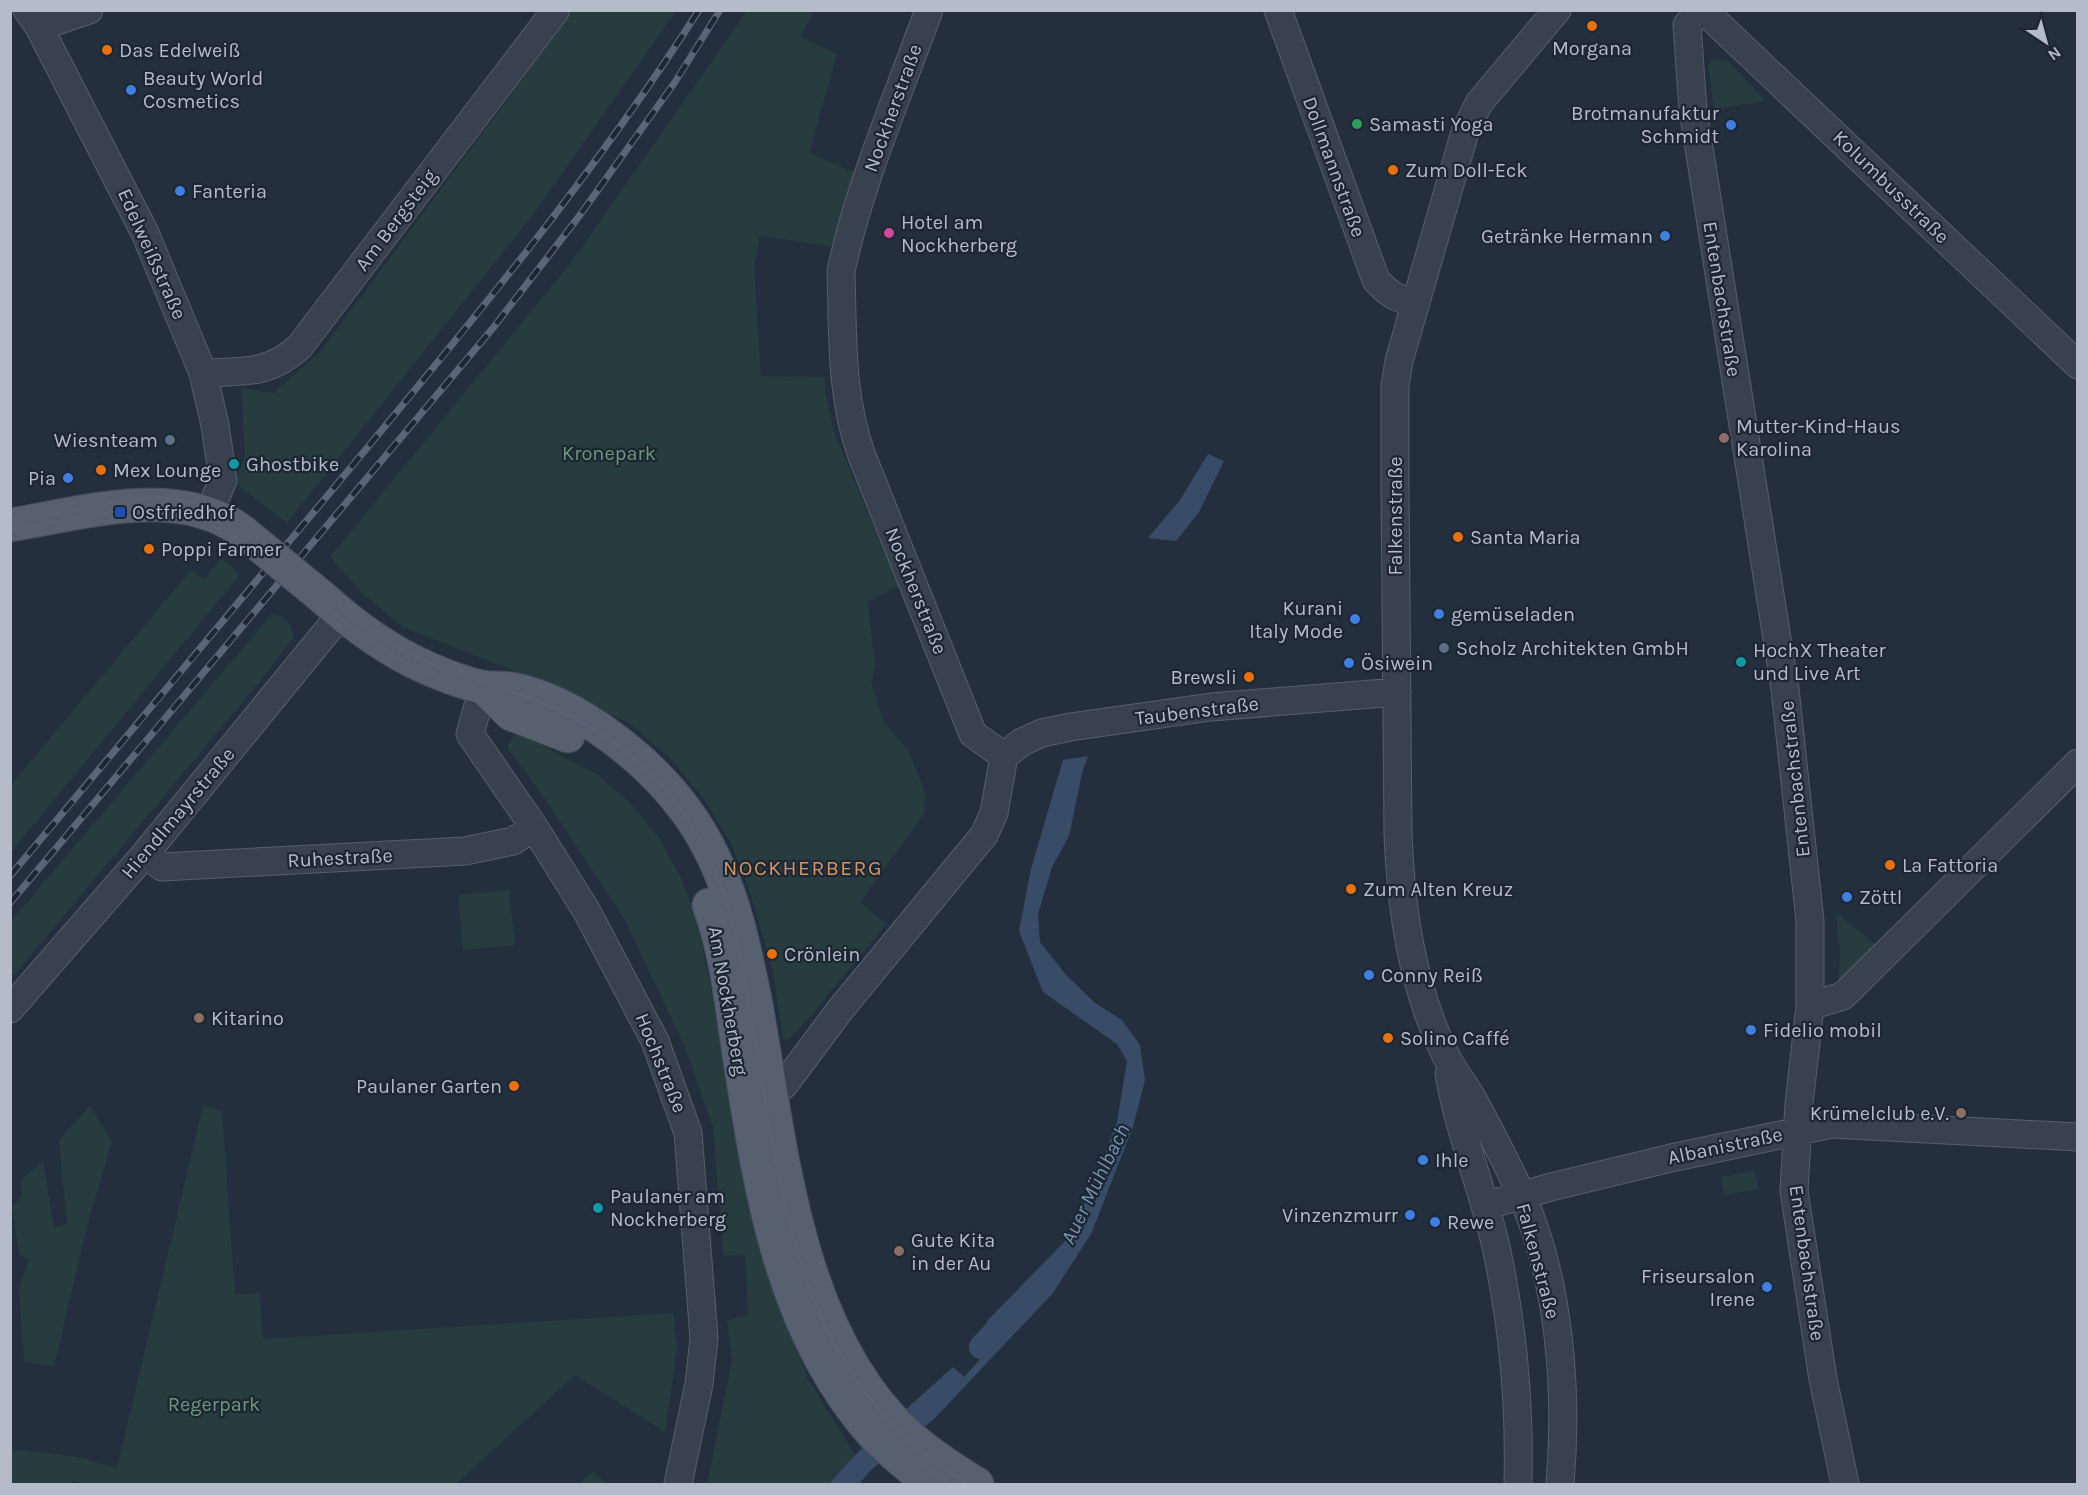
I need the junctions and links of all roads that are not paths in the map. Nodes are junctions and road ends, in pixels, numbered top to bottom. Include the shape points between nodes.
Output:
1 (89, 10) edge
2 (556, 10) edge
3 (929, 10) edge
4 (1278, 10) edge
5 (1557, 10) edge
6 (1703, 10) edge
7 (33, 19) edge
8 (1415, 303) junction
9 (2078, 365) edge
10 (203, 373) junction
11 (209, 513) junction
12 (10, 525) edge
13 (331, 605) junction
14 (483, 687) junction
15 (1397, 692) junction
16 (1004, 756) junction
17 (2078, 763) edge
18 (534, 827) junction
19 (145, 854) junction
20 (1810, 1006) junction
21 (10, 1009) edge
22 (1446, 1055) junction
23 (771, 1088) junction
24 (1797, 1131) junction
25 (2078, 1137) edge
26 (1522, 1195) junction
27 (1485, 1206) junction
28 (678, 1485) edge
29 (930, 1485) edge
30 (977, 1485) edge
31 (1518, 1485) edge
32 (1560, 1485) edge
33 (1845, 1485) edge

1 - 7 street
2 - 10 street, Am Bergsteig via 300,346 268,368
3 - 16 street, Nockherstraße via 853,220 841,271 846,399 861,456 974,734
4 - 8 street, Dollmannstraße via 1376,280 1386,291
5 - 8 street, Falkenstraße via 1479,103 1465,132
6 - 9 street, Kolumbusstraße
6 - 20 street, Entenbachstraße via 1687,25 1693,110 1785,689 1810,921
7 - 10 street, Edelweißstraße via 145,233
8 - 15 street, Falkenstraße via 1395,386
10 - 11 street, Edelweißstraße via 223,480
11 - 12 main road, Am Nockherberg via 180,505 154,504
11 - 13 main road, Am Nockherberg, bridge via 243,532
13 - 14 main road, Am Nockherberg via 400,654
13 - 19 street, Hiendlmayrstraße
14 - 18 street, Hochstraße via 470,734
14 - 23 main road, Am Nockherberg via 512,689 532,696 603,731 650,770 689,815 710,850 733,905
14 - 29 main road, Am Nockherberg via 511,714 571,738 624,774 662,816 691,860 719,939 757,1161 776,1246 792,1295 809,1335 849,1403 884,1446
15 - 16 street, Taubenstraße via 1222,706 1070,727 1042,733
15 - 22 street, Falkenstraße via 1400,878 1417,976
16 - 23 street via 990,825 784,1085
17 - 20 street via 1843,996
18 - 19 street, Ruhestraße via 513,841 465,851 162,867
18 - 28 street, Hochstraße via 586,910 632,995 659,1052 688,1133 704,1338 699,1384
19 - 21 street, Hiendlmayrstraße
20 - 24 street, Entenbachstraße
22 - 26 street, Falkenstraße
22 - 27 street, Falkenstraße via 1452,1093
23 - 30 main road, Am Nockherberg via 801,1240 822,1300 855,1367 879,1403 908,1435
24 - 25 street, Albanistraße via 1832,1124
24 - 26 street, Albanistraße
24 - 33 street, Entenbachstraße via 1794,1191 1823,1379
26 - 27 street, Albanistraße
26 - 32 street, Falkenstraße via 1547,1280 1556,1330 1563,1390
27 - 31 street, Falkenstraße via 1502,1277 1517,1394

